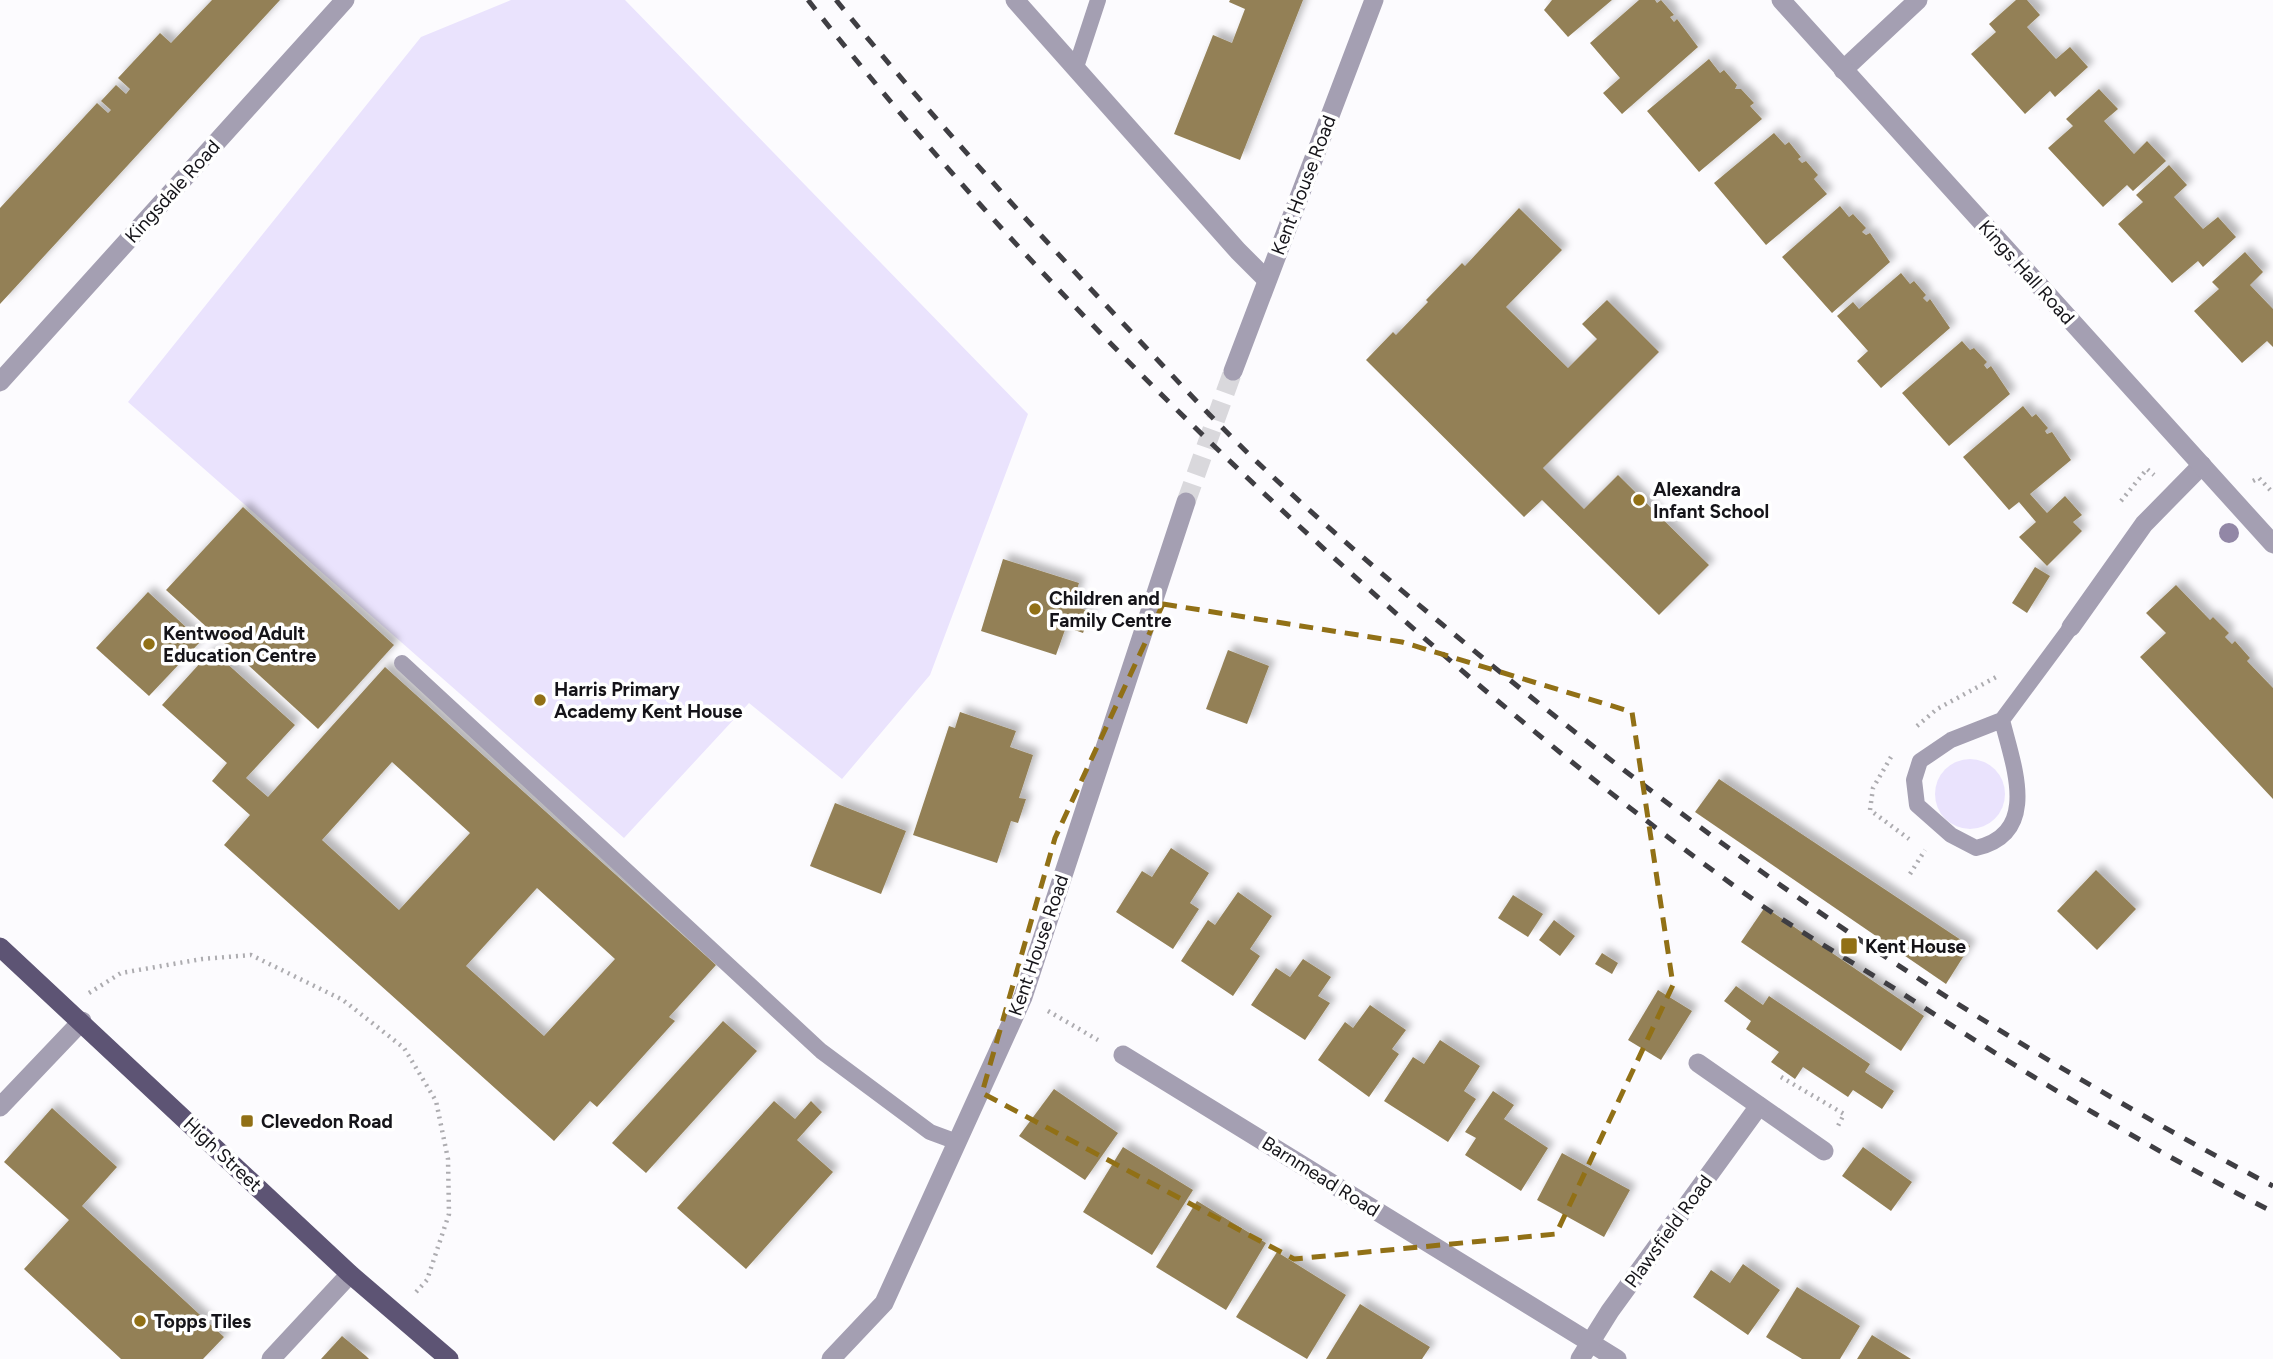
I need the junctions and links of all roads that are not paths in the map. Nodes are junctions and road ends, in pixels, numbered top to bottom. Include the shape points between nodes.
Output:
1 (345, 0) edge
2 (1015, 0) edge
3 (1098, 0) edge
4 (1374, 0) edge
5 (1781, 0) edge
6 (1918, 0) edge
7 (1076, 67) junction
8 (1843, 70) junction
9 (1267, 279) junction
10 (1233, 371) tunnel mouth
11 (0, 382) edge
12 (2202, 465) junction
13 (1186, 502) tunnel mouth
14 (2273, 544) edge
15 (2071, 627) joint
16 (402, 663) dead end
17 (2002, 720) junction
18 (0, 947) edge
19 (77, 1016) junction
20 (1123, 1055) road end
21 (1698, 1063) dead end
22 (1759, 1106) junction
23 (0, 1107) edge
24 (957, 1142) junction
25 (1824, 1151) dead end
26 (349, 1274) junction
27 (1585, 1351) edge
28 (271, 1359) edge
29 (449, 1359) edge
30 (831, 1359) edge
31 (1617, 1359) edge

1 - 11 street, Kingsdale Road
2 - 7 street
3 - 7 lane
4 - 9 street, Kent House Road
5 - 8 street, Kings Hall Road
6 - 8 street
7 - 9 street
8 - 12 street, Kings Hall Road
9 - 10 street, Kent House Road
12 - 14 street, Kings Hall Road
12 - 15 street via 2144,524
13 - 24 street, Kent House Road via 1023,997
15 - 17 lane
16 - 24 lane via 821,1051 930,1132
17 - 17 lane via 2018,782 2018,806 2004,836 1976,848 1951,835 1917,805 1913,780 1920,761 1930,752
18 - 19 main road, High Street
19 - 23 street
19 - 26 main road, High Street
20 - 27 street, Barnmead Road
21 - 22 street
22 - 25 street
22 - 27 street, Plawsfield Road
24 - 30 street, Kent House Road via 884,1303
26 - 28 street
26 - 29 main road, High Street
27 - 31 street, Barnmead Road

